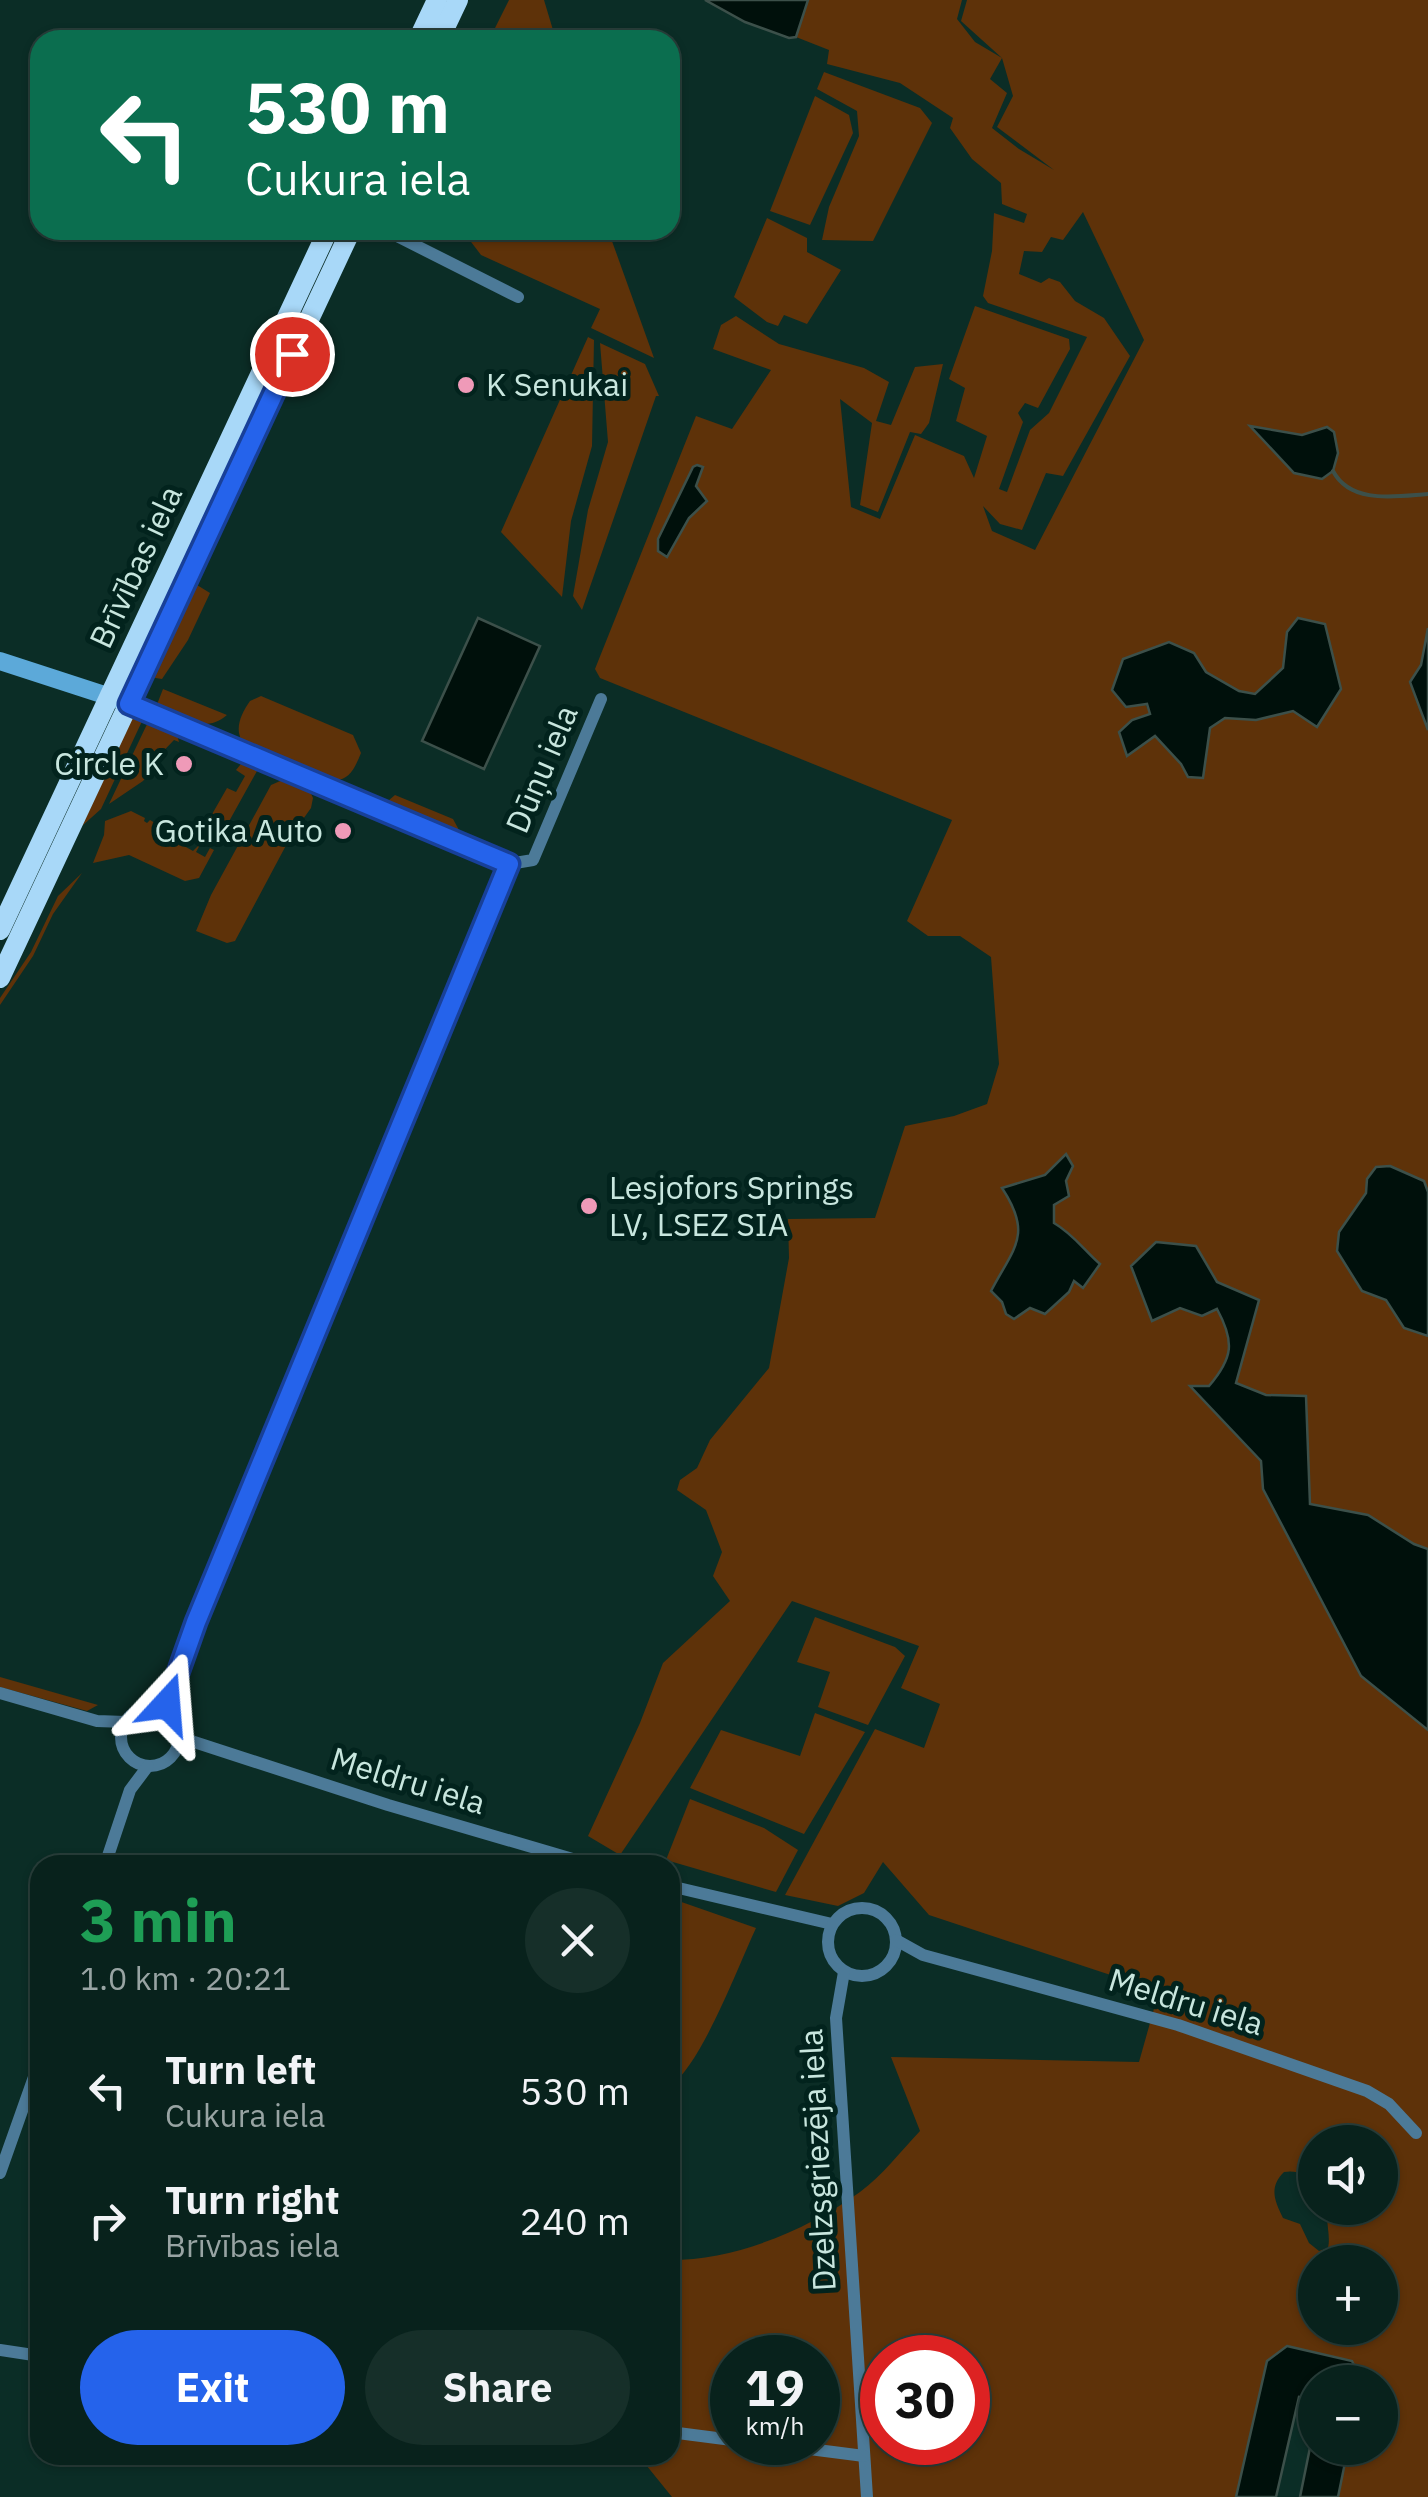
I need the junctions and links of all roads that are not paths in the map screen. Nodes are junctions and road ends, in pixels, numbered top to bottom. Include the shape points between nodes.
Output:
1 (437, 0) edge
2 (458, 0) edge
3 (423, 30) edge
4 (444, 30) edge
5 (323, 240) edge
6 (347, 240) edge
7 (404, 240) edge
8 (518, 297) dead end
9 (0, 660) edge
10 (108, 696) junction
11 (601, 699) dead end
12 (129, 704) junction
13 (509, 864) junction
14 (0, 930) edge
15 (0, 978) edge
16 (171, 1687) junction
17 (0, 1692) edge
18 (150, 1709) junction
19 (169, 1715) junction
20 (97, 1721) junction
21 (125, 1722) junction
22 (178, 1733) junction
23 (121, 1740) junction
24 (208, 1747) junction
25 (175, 1752) junction
26 (128, 1756) junction
27 (148, 1766) junction
28 (130, 1790) junction
29 (108, 1855) edge
30 (560, 1855) edge
31 (680, 1888) edge
32 (830, 1931) junction
33 (895, 1948) junction
34 (851, 1974) junction
35 (30, 2088) edge
36 (1416, 2133) dead end
37 (0, 2173) edge
38 (0, 2350) edge
39 (30, 2354) edge
40 (860, 2393) edge
41 (680, 2433) edge
42 (710, 2437) edge
43 (865, 2465) edge
44 (867, 2497) edge

1 - 3 highway
2 - 4 highway
5 - 10 highway, Brīvības iela
6 - 12 highway, Brīvības iela
7 - 8 street
9 - 10 main road
10 - 12 main road
10 - 14 highway, Brīvības iela
11 - 13 street, Dūņu iela via 533,860
12 - 13 street
12 - 15 highway, Brīvības iela
13 - 16 street, Dūņu iela
16 - 18 street, Dūņu iela
16 - 19 street, Dūņu iela
17 - 20 street
18 - 19 street
18 - 21 street
19 - 22 street
20 - 21 street
20 - 23 street
21 - 23 street
22 - 24 street, Meldru iela
22 - 25 street
23 - 26 street
24 - 25 street, Meldru iela
24 - 30 street, Meldru iela
25 - 27 street, Meldru iela
26 - 27 street
26 - 28 street
27 - 28 street
28 - 29 street
31 - 32 street
32 - 33 street via 846,1911 867,1908 886,1917
32 - 34 street via 832,1960
33 - 34 street via 879,1972
33 - 36 street, Meldru iela via 1178,2025 1366,2091
34 - 40 street, Dzelzsgriezēja iela via 836,2018
35 - 37 street
38 - 39 street
41 - 42 street
43 - 44 street, Dzelzsgriezēja iela

